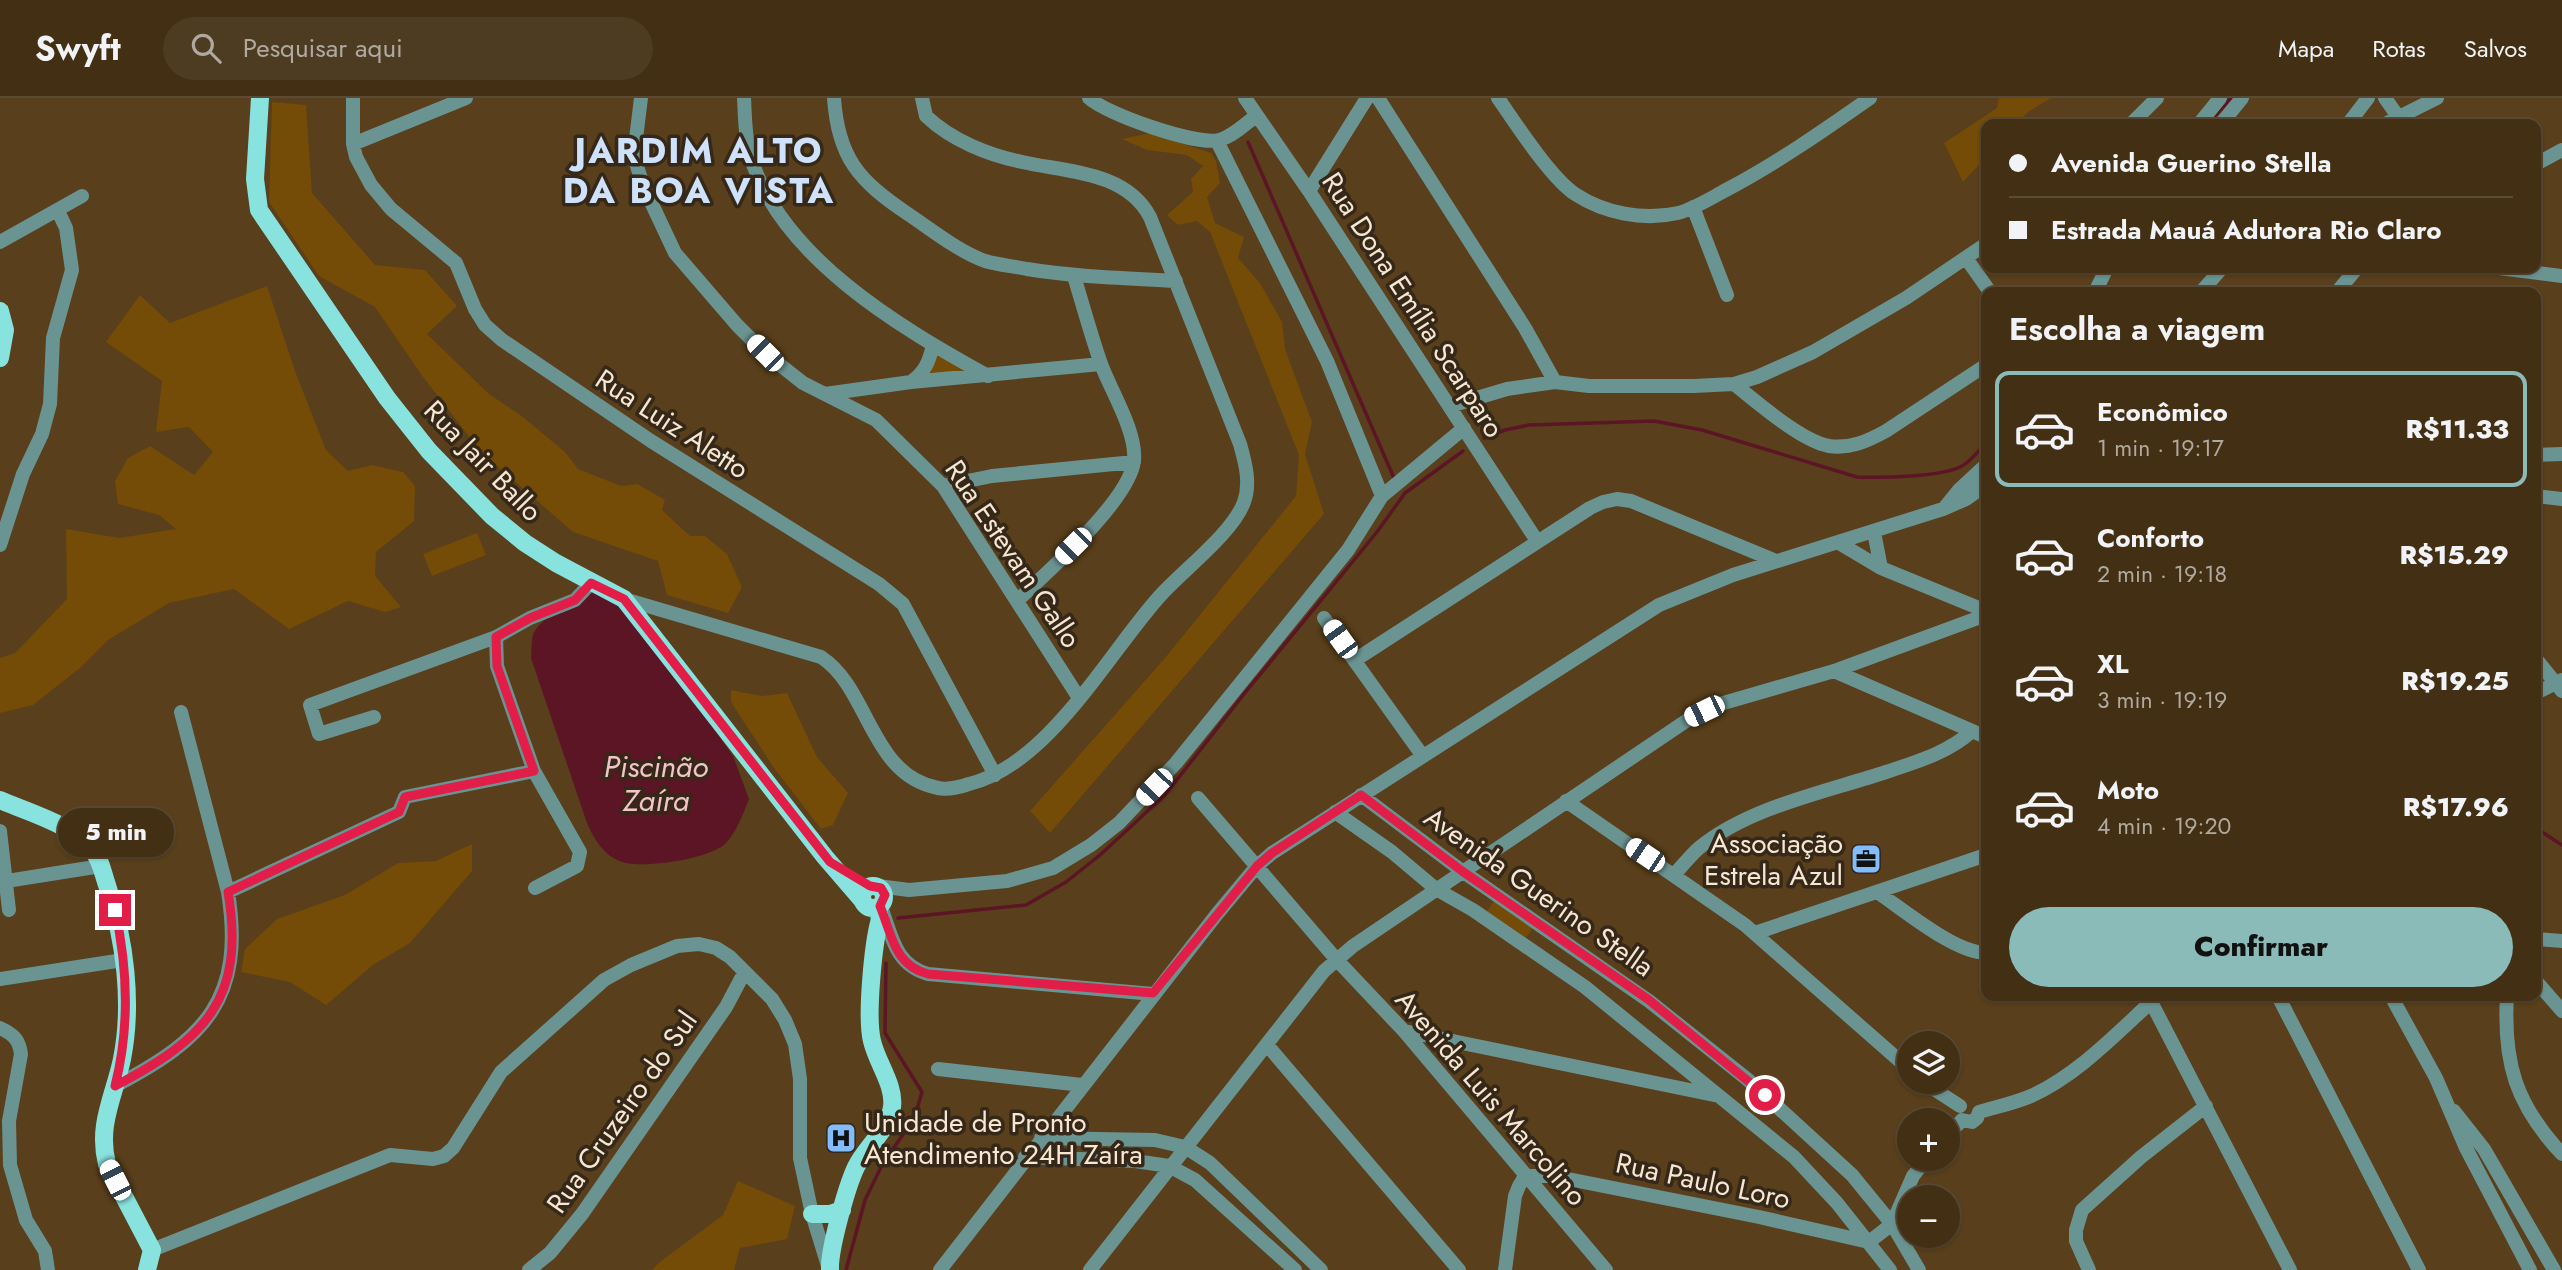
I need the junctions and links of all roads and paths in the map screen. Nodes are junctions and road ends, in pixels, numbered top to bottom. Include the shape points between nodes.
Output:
1 (260, 98) edge
2 (353, 98) edge
3 (466, 98) edge
4 (641, 98) edge
5 (744, 98) edge
6 (834, 98) edge
7 (922, 98) edge
8 (1089, 98) edge
9 (1245, 98) edge
10 (1367, 98) edge
11 (1378, 98) edge
12 (1498, 98) edge
13 (1870, 98) edge
14 (2157, 98) edge
15 (2220, 98) edge
16 (2242, 98) edge
17 (2368, 98) edge
18 (2385, 98) edge
19 (2437, 98) edge
20 (1256, 116) junction
21 (2399, 118) joint
22 (2136, 119) edge
23 (2203, 119) edge
24 (2225, 119) edge
25 (2351, 119) edge
26 (1217, 141) junction
27 (353, 144) junction
28 (2562, 150) edge
29 (2541, 161) edge
30 (1309, 191) junction
31 (82, 197) dead end
32 (1693, 206) junction
33 (58, 211) junction
34 (0, 242) edge
35 (1981, 248) edge
36 (1966, 258) junction
37 (2218, 273) edge
38 (2353, 273) edge
39 (2538, 273) edge
40 (1074, 276) junction
41 (2562, 276) edge
42 (1176, 281) junction
43 (1986, 287) edge
44 (2205, 287) edge
45 (2341, 287) edge
46 (1727, 295) dead end
47 (0, 311) edge
48 (933, 345) junction
49 (0, 358) edge
50 (1101, 364) junction
51 (1981, 368) edge
52 (988, 376) junction
53 (911, 382) junction
54 (1555, 382) junction
55 (1734, 384) junction
56 (886, 387) junction
57 (825, 394) junction
58 (1450, 405) junction
59 (856, 409) junction
60 (1464, 428) junction
61 (2562, 454) edge
62 (2541, 455) edge
63 (1134, 462) junction
64 (1981, 470) edge
65 (943, 486) junction
66 (1981, 489) edge
67 (1382, 496) junction
68 (2541, 497) edge
69 (2562, 499) edge
70 (1981, 500) edge
71 (1943, 509) junction
72 (1874, 532) junction
73 (1537, 541) junction
74 (1839, 543) junction
75 (0, 545) edge
76 (1776, 561) junction
77 (1881, 568) junction
78 (591, 583) junction
79 (624, 599) junction
80 (1018, 600) junction
81 (1965, 603) junction
82 (1981, 611) edge
83 (1981, 615) edge
84 (1324, 618) dead end
85 (1941, 633) junction
86 (496, 637) junction
87 (1355, 660) junction
88 (2541, 664) edge
89 (1834, 671) junction
90 (2560, 685) edge
91 (2541, 691) edge
92 (1079, 698) junction
93 (181, 712) dead end
94 (374, 717) dead end
95 (1979, 734) edge
96 (1422, 755) junction
97 (534, 771) junction
98 (995, 775) junction
99 (1361, 795) junction
100 (1198, 798) dead end
101 (0, 800) edge
102 (1566, 801) junction
103 (1335, 812) junction
104 (0, 831) edge
105 (1981, 857) edge
106 (101, 866) junction
107 (1257, 866) junction
108 (1462, 871) junction
109 (1674, 876) junction
110 (3, 881) edge
111 (535, 888) dead end
112 (1436, 889) junction
113 (228, 892) junction
114 (1877, 892) junction
115 (874, 899) junction
116 (9, 910) dead end
117 (1755, 933) junction
118 (2541, 941) edge
119 (2562, 941) edge
120 (1981, 953) edge
121 (1336, 958) junction
122 (123, 960) junction
123 (744, 973) junction
124 (0, 979) edge
125 (2541, 987) edge
126 (1153, 993) junction
127 (2147, 1001) edge
128 (2150, 1001) edge
129 (2281, 1001) edge
130 (2394, 1001) edge
131 (2507, 1001) edge
132 (2562, 1012) edge
133 (1404, 1031) junction
134 (4, 1034) edge
135 (1268, 1045) junction
136 (1897, 1058) edge
137 (938, 1069) dead end
138 (1082, 1085) junction
139 (115, 1086) junction
140 (1938, 1094) edge
141 (1719, 1096) junction
142 (2449, 1105) junction
143 (2206, 1106) junction
144 (1961, 1113) joint
145 (1041, 1138) junction
146 (1185, 1147) junction
147 (2562, 1154) edge
148 (1025, 1157) junction
149 (1170, 1166) junction
150 (1917, 1171) edge
151 (1525, 1176) junction
152 (842, 1210) junction
153 (812, 1214) junction
154 (1892, 1224) junction
155 (1869, 1242) junction
156 (152, 1250) junction
157 (829, 1269) edge
158 (48, 1270) edge
159 (147, 1270) edge
160 (529, 1270) edge
161 (940, 1270) edge
162 (1090, 1270) edge
163 (1295, 1270) edge
164 (1321, 1270) edge
165 (1459, 1270) edge
166 (1505, 1270) edge
167 (1606, 1270) edge
168 (1890, 1270) edge
169 (1920, 1270) edge
170 (2089, 1270) edge
171 (2290, 1270) edge
172 (2419, 1270) edge
173 (2530, 1270) edge
174 (2554, 1270) edge

1 - 78 main road, Rua Jair Ballo via 257,198 275,237 429,451 524,543
2 - 27 street, Rua Luiz Aletto
3 - 27 street
4 - 57 street, Rua Estevam Gallo via 636,163 675,253 765,353 785,371
5 - 48 street via 754,166 791,228 838,279
6 - 40 street via 835,117 852,165 883,198 985,260
7 - 42 street via 926,116 956,138 1020,162 1090,175 1125,189 1147,211
8 - 26 street via 1134,121 1180,136
9 - 20 street, Rua Dona Emília Scarparo
10 - 30 street
11 - 54 street
12 - 32 street via 1573,193 1637,216 1679,213
13 - 32 street via 1800,148
14 - 22 street
15 - 23 street
16 - 24 street
17 - 25 street
18 - 21 street
19 - 21 street
20 - 26 street
20 - 30 street, Rua Dona Emília Scarparo
26 - 67 street via 1326,360
27 - 98 street, Rua Luiz Aletto via 371,185 391,209 456,263 475,309 502,340 651,441 879,584 903,604
28 - 29 street
30 - 58 street, Rua Dona Emília Scarparo
31 - 33 street
32 - 46 street
33 - 34 street
33 - 75 street via 66,228 72,270 53,338 50,404
35 - 36 street
36 - 43 street
36 - 55 street via 1906,299 1813,352
37 - 44 street
38 - 45 street
39 - 41 street
40 - 42 street
40 - 50 street
42 - 92 street via 1240,444 1247,477 1244,502 1224,531 1155,601
47 - 49 main road via 5,330
48 - 52 street
48 - 53 street via 928,365
50 - 52 street
50 - 63 street via 1127,427
51 - 55 street via 1869,441 1845,446 1814,441
52 - 53 street
53 - 56 street
54 - 55 street via 1620,387
54 - 58 street
56 - 57 street
56 - 59 street
57 - 59 street, Rua Estevam Gallo
58 - 60 street, Rua Dona Emília Scarparo
59 - 65 street, Rua Estevam Gallo via 876,420
60 - 67 street
60 - 73 street, Rua Dona Emília Scarparo
61 - 62 street
63 - 65 street via 992,476
63 - 80 street via 1110,506
64 - 71 street
65 - 80 street, Rua Estevam Gallo
66 - 71 street
67 - 115 street via 1348,550 1176,763 1119,823 1053,868 1007,881 909,890
68 - 69 street
70 - 71 street
71 - 72 street
72 - 74 street
72 - 77 street
73 - 76 street via 1590,508 1617,499 1676,518
73 - 87 street
74 - 76 street
74 - 77 street
76 - 96 street via 1659,604
77 - 81 street
78 - 79 main road, Rua Jair Ballo
78 - 86 street via 575,600
79 - 98 street via 821,657 840,676 887,754 927,786 962,786
79 - 115 main road, Rua Jair Ballo via 830,862
80 - 92 street, Rua Estevam Gallo
81 - 82 street
81 - 85 street
83 - 85 street
84 - 87 street
85 - 89 street
86 - 94 street via 310,705 319,734
86 - 97 street via 497,666
87 - 96 street
88 - 90 street
89 - 95 street
89 - 102 street via 1720,704 1689,719
90 - 91 street
92 - 98 street via 1041,740
93 - 113 street
95 - 109 street via 1920,761 1763,812 1718,834
96 - 99 street
97 - 111 street via 580,852 577,866
97 - 113 street via 405,797 399,812
99 - 103 street
99 - 108 street, Avenida Guerino Stella
100 - 107 street, Avenida Luis Marcolino
101 - 106 main road via 75,835 93,850
102 - 108 street
102 - 109 street
103 - 107 street
103 - 112 street, Avenida Guerino Stella
104 - 110 street
105 - 114 street
106 - 110 street
106 - 122 main road via 115,910
107 - 121 street, Avenida Luis Marcolino
107 - 126 street
108 - 112 street
108 - 154 street, Avenida Guerino Stella via 1649,1000 1747,1079 1852,1175
109 - 117 street
110 - 116 street
112 - 121 street
112 - 141 street, Avenida Guerino Stella via 1585,987
113 - 139 street via 233,944 220,999 205,1024 183,1043
114 - 117 street
114 - 120 street via 1956,945
115 - 126 street via 901,960 914,971
115 - 152 main road via 877,928 869,1021 877,1062 892,1092 892,1106 889,1118 855,1168
117 - 136 street
118 - 119 street
121 - 133 street, Avenida Luis Marcolino
121 - 135 street
122 - 124 street
122 - 139 main road via 127,1019
123 - 153 street via 772,999 795,1044 800,1158
123 - 156 street via 730,957 699,944 677,946 631,965 604,980 501,1072 444,1156 390,1155
123 - 160 street, Rua Cruzeiro do Sul via 719,1017 582,1214
125 - 132 street
126 - 138 street
127 - 144 street via 2100,1048 2050,1086 1979,1112 1972,1102 1966,1102
128 - 143 street
129 - 172 street
130 - 142 street
131 - 147 street via 2508,1047 2518,1093
133 - 141 street
133 - 151 street, Avenida Luis Marcolino
134 - 158 street via 20,1044 21,1054 9,1121 10,1165 26,1220 45,1251
135 - 146 street
135 - 165 street
137 - 138 street
138 - 145 street
139 - 156 main road via 103,1134 105,1156
140 - 144 street
141 - 155 street, Avenida Guerino Stella via 1794,1157
142 - 173 street
142 - 174 street via 2484,1149
143 - 170 street via 2082,1210 2076,1241
143 - 171 street
145 - 146 street via 1155,1140
145 - 148 street
146 - 149 street
146 - 164 street via 1210,1163
148 - 149 street
148 - 161 street
149 - 162 street
149 - 163 street via 1195,1181
150 - 154 street
151 - 155 street, Rua Paulo Loro via 1553,1176
151 - 166 street via 1515,1196
151 - 167 street, Avenida Luis Marcolino
152 - 153 main road
152 - 157 main road
153 - 157 street
154 - 155 street
154 - 169 street, Avenida Guerino Stella
155 - 168 street, Avenida Guerino Stella
156 - 159 main road

